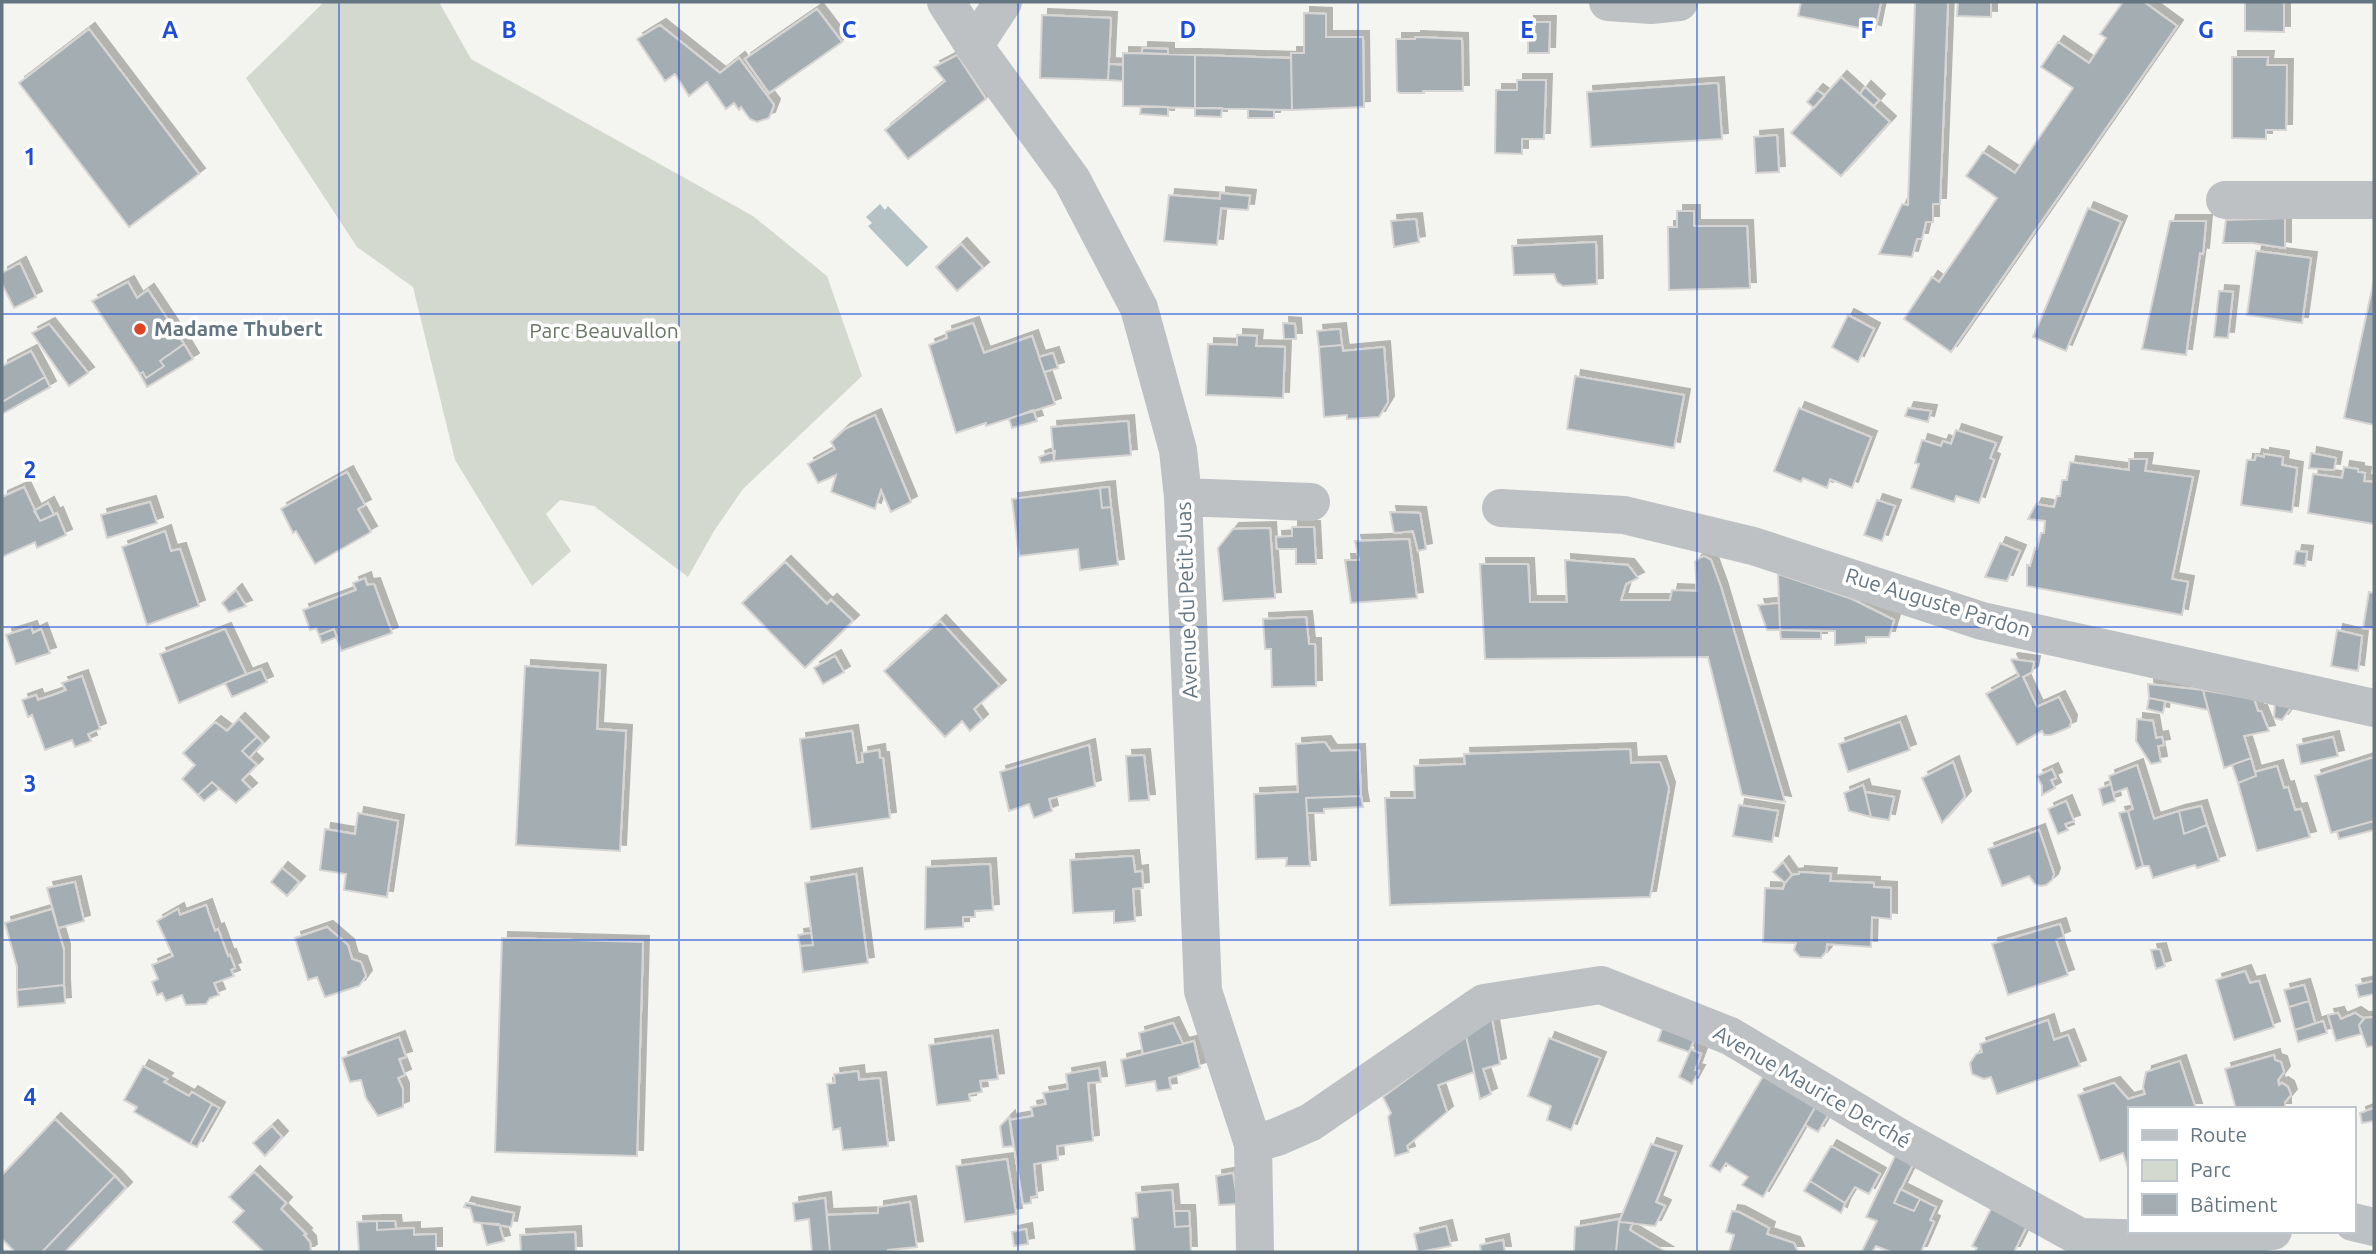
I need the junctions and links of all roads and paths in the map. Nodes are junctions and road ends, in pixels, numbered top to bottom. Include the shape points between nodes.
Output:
1 (946, 2) edge
2 (1003, 2) edge
3 (1608, 2) edge
4 (1679, 2) edge
5 (974, 46) junction
6 (2225, 200) dead end
7 (2374, 200) edge
8 (1183, 497) junction
9 (1311, 502) dead end
10 (1501, 508) dead end
11 (2374, 708) edge
12 (1253, 1144) junction
13 (2355, 1222) edge
14 (2374, 1227) edge
15 (2257, 1233) edge
16 (1255, 1252) edge

1 - 5 street, Avenue du Petit Juas
2 - 5 street
3 - 4 street
5 - 8 street, Avenue du Petit Juas via 1072,180 1139,308 1178,450
6 - 7 street
8 - 9 street
8 - 12 street, Avenue du Petit Juas via 1203,991
10 - 11 street, Rue Auguste Pardon via 1624,515 1754,546 1982,621
12 - 15 street, Avenue Maurice Derché via 1311,1122 1484,1003 1601,985 1730,1037 2080,1237 2199,1240
12 - 16 street, Avenue du Petit Juas
13 - 14 street

